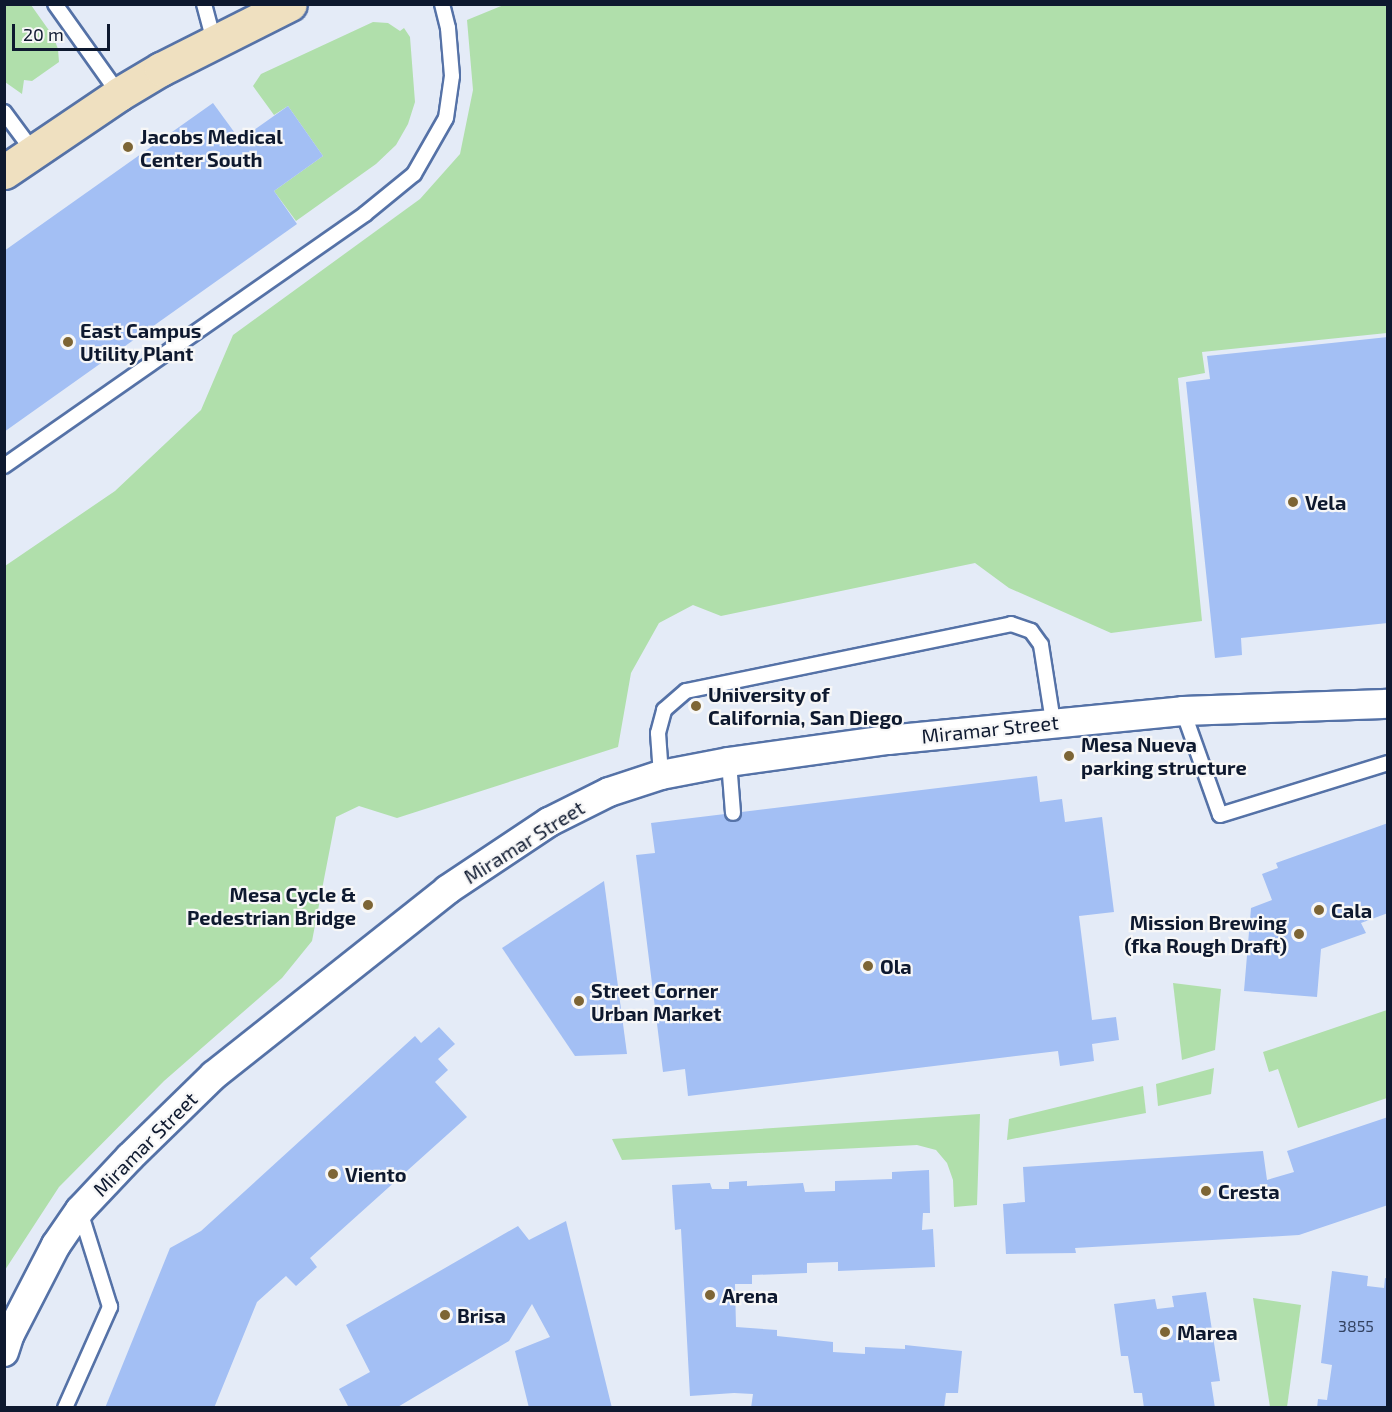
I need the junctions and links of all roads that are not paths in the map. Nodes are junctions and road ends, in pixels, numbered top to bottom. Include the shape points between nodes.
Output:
1 (55, 4) edge
2 (204, 4) edge
3 (290, 4) edge
4 (442, 4) edge
5 (214, 41) junction
6 (119, 94) junction
7 (4, 112) edge
8 (33, 151) junction
9 (4, 172) edge
10 (4, 466) edge
11 (1388, 704) edge
12 (1183, 711) junction
13 (1053, 722) junction
14 (729, 762) junction
15 (1388, 763) edge
16 (661, 776) junction
17 (733, 813) dead end
18 (80, 1210) junction
19 (6, 1340) edge
20 (65, 1407) edge

1 - 6 lane
2 - 5 lane
3 - 5 street
4 - 10 lane via 452,76 446,118 414,174 365,214
5 - 6 street
6 - 8 street
7 - 8 lane
8 - 9 street
11 - 12 street, Miramar Street
12 - 13 street, Miramar Street
12 - 15 lane via 1220,815
13 - 14 street, Miramar Street
13 - 16 lane via 1041,645 1031,631 1011,624 686,692 664,710 658,734
14 - 16 street, Miramar Street
14 - 17 lane
16 - 18 street, Miramar Street via 609,792 549,822 447,890 214,1075
18 - 19 street, Miramar Street via 56,1245
18 - 20 lane via 110,1307

